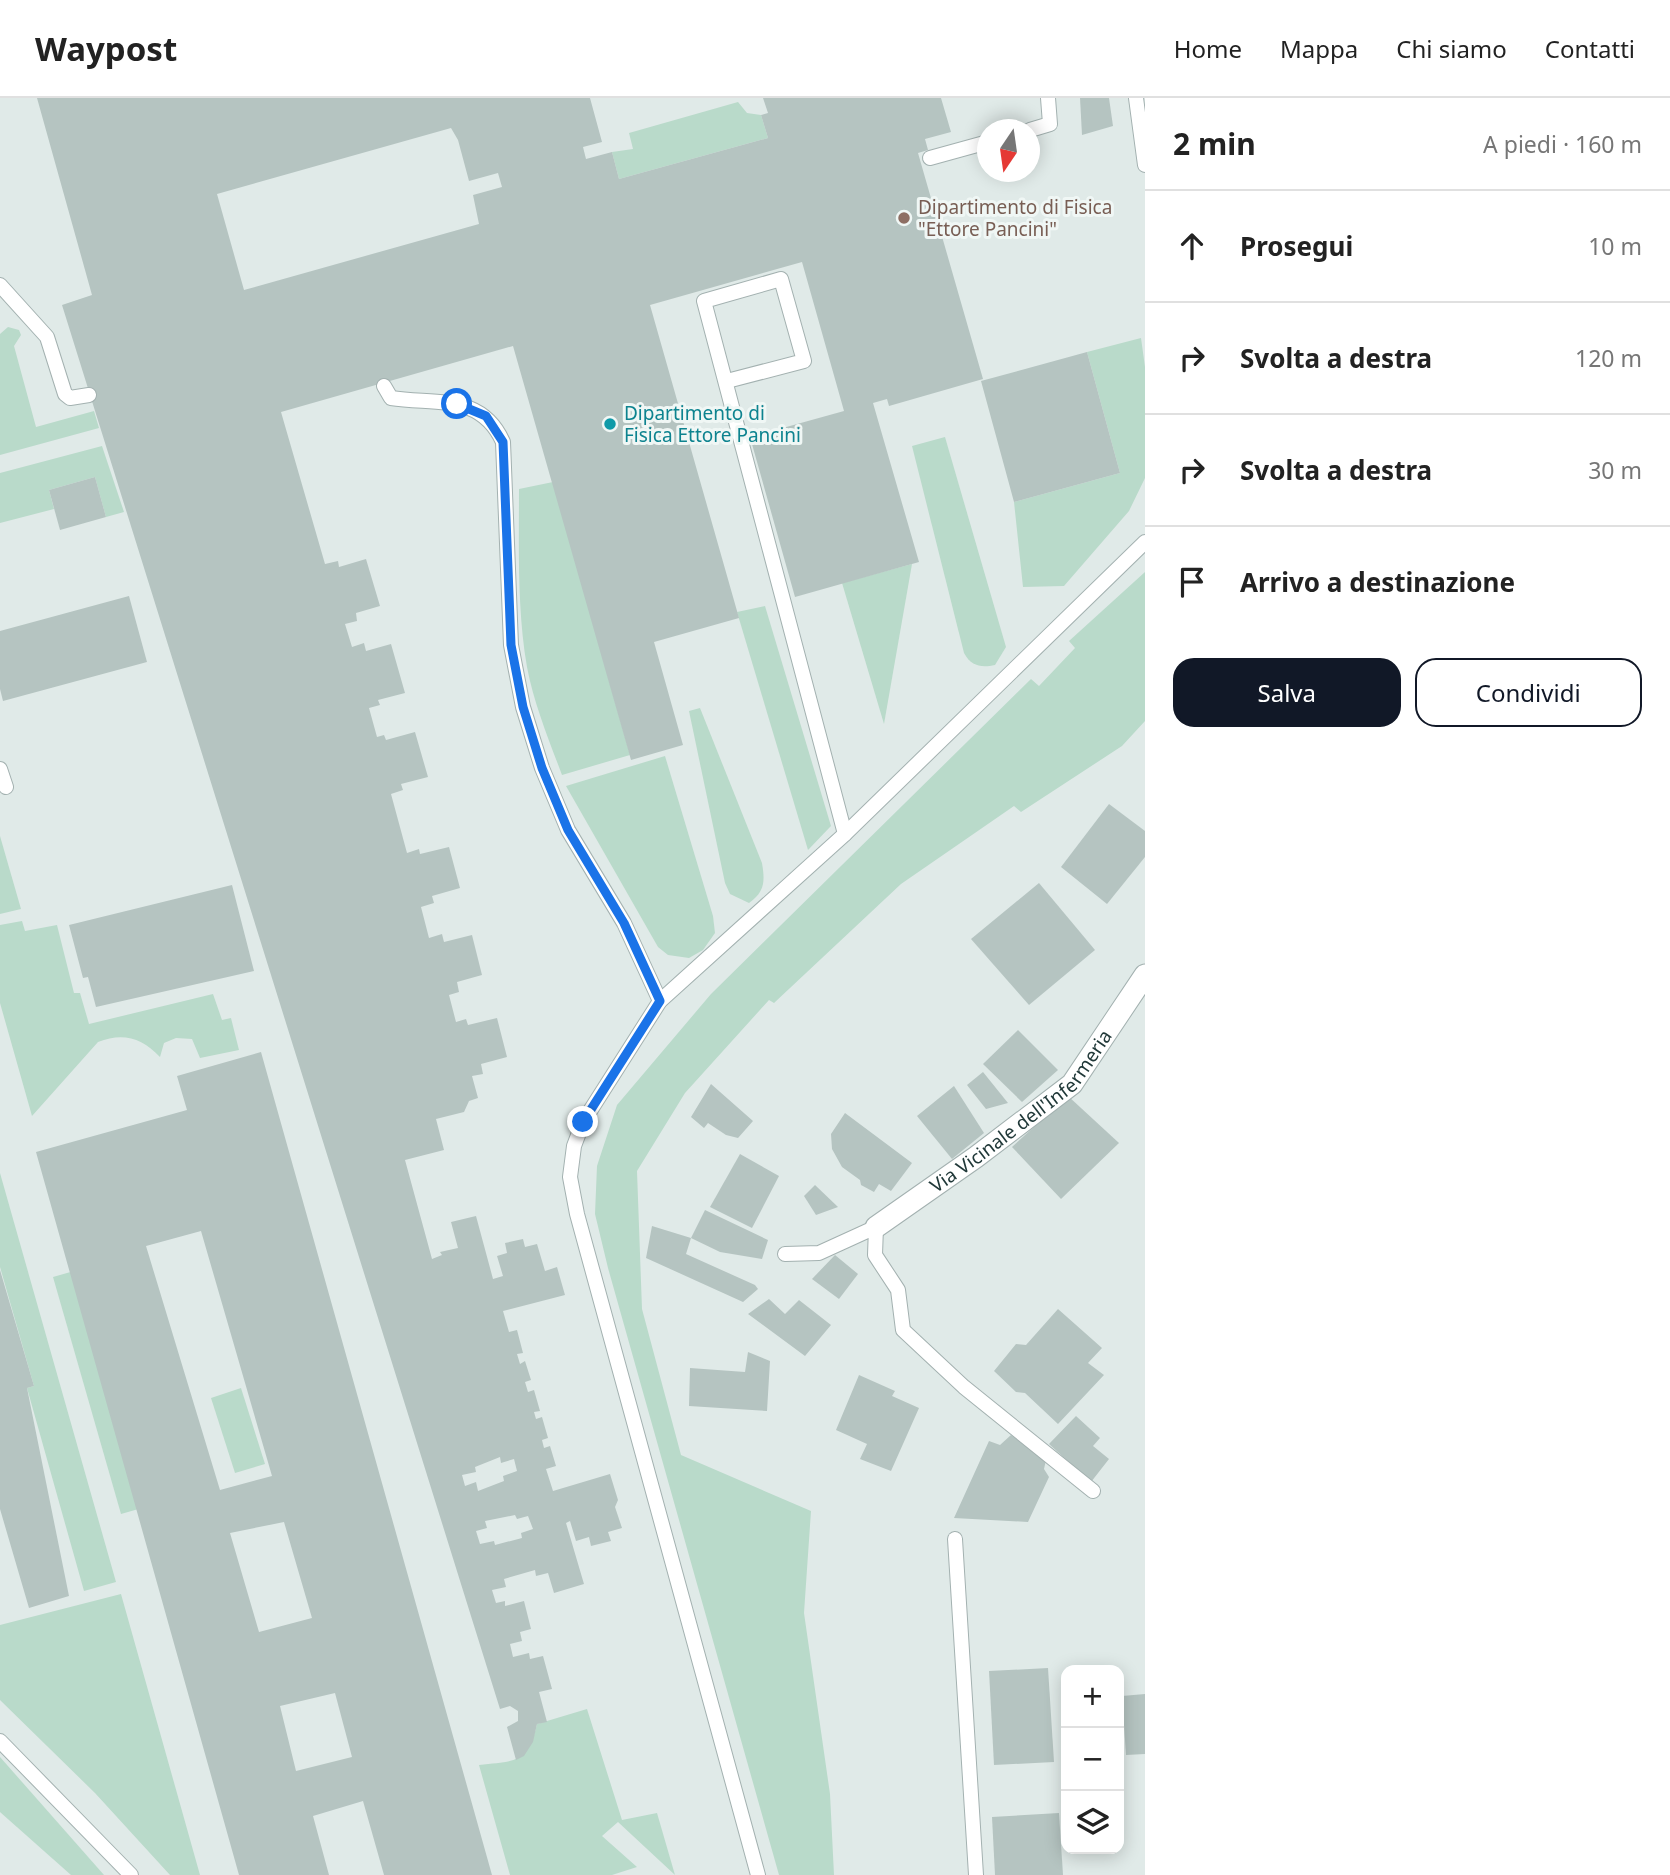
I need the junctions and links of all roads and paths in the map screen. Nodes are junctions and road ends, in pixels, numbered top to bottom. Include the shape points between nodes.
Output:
1 (1048, 98) edge
2 (1136, 98) edge
3 (1040, 127) edge
4 (977, 145) edge
5 (930, 158) dead end
6 (1145, 165) edge
7 (2, 297) edge
8 (727, 381) junction
9 (384, 386) dead end
10 (89, 395) dead end
11 (1145, 542) edge
12 (0, 769) edge
13 (6, 787) dead end
14 (845, 834) junction
15 (1145, 975) edge
16 (660, 1001) junction
17 (876, 1227) junction
18 (785, 1254) dead end
19 (1093, 1490) dead end
20 (955, 1539) dead end
21 (0, 1741) edge
22 (131, 1875) edge
23 (758, 1875) edge
24 (976, 1875) edge

1 - 3 lane via 1050,124
2 - 6 lane
4 - 5 lane
7 - 10 lane via 47,337 65,394 70,398
8 - 8 lane via 704,301 781,279 804,361
8 - 14 lane
9 - 16 lane via 391,398 473,409 486,416 503,442 511,645 523,707 568,830 624,923
11 - 14 lane
12 - 13 lane
14 - 16 lane
15 - 17 street, Via Vicinale dell'Infermeria via 1072,1084
16 - 23 lane via 583,1122 570,1177
17 - 18 lane via 819,1253
17 - 19 lane via 876,1255 898,1290 903,1331 964,1387
20 - 24 lane
21 - 22 lane

